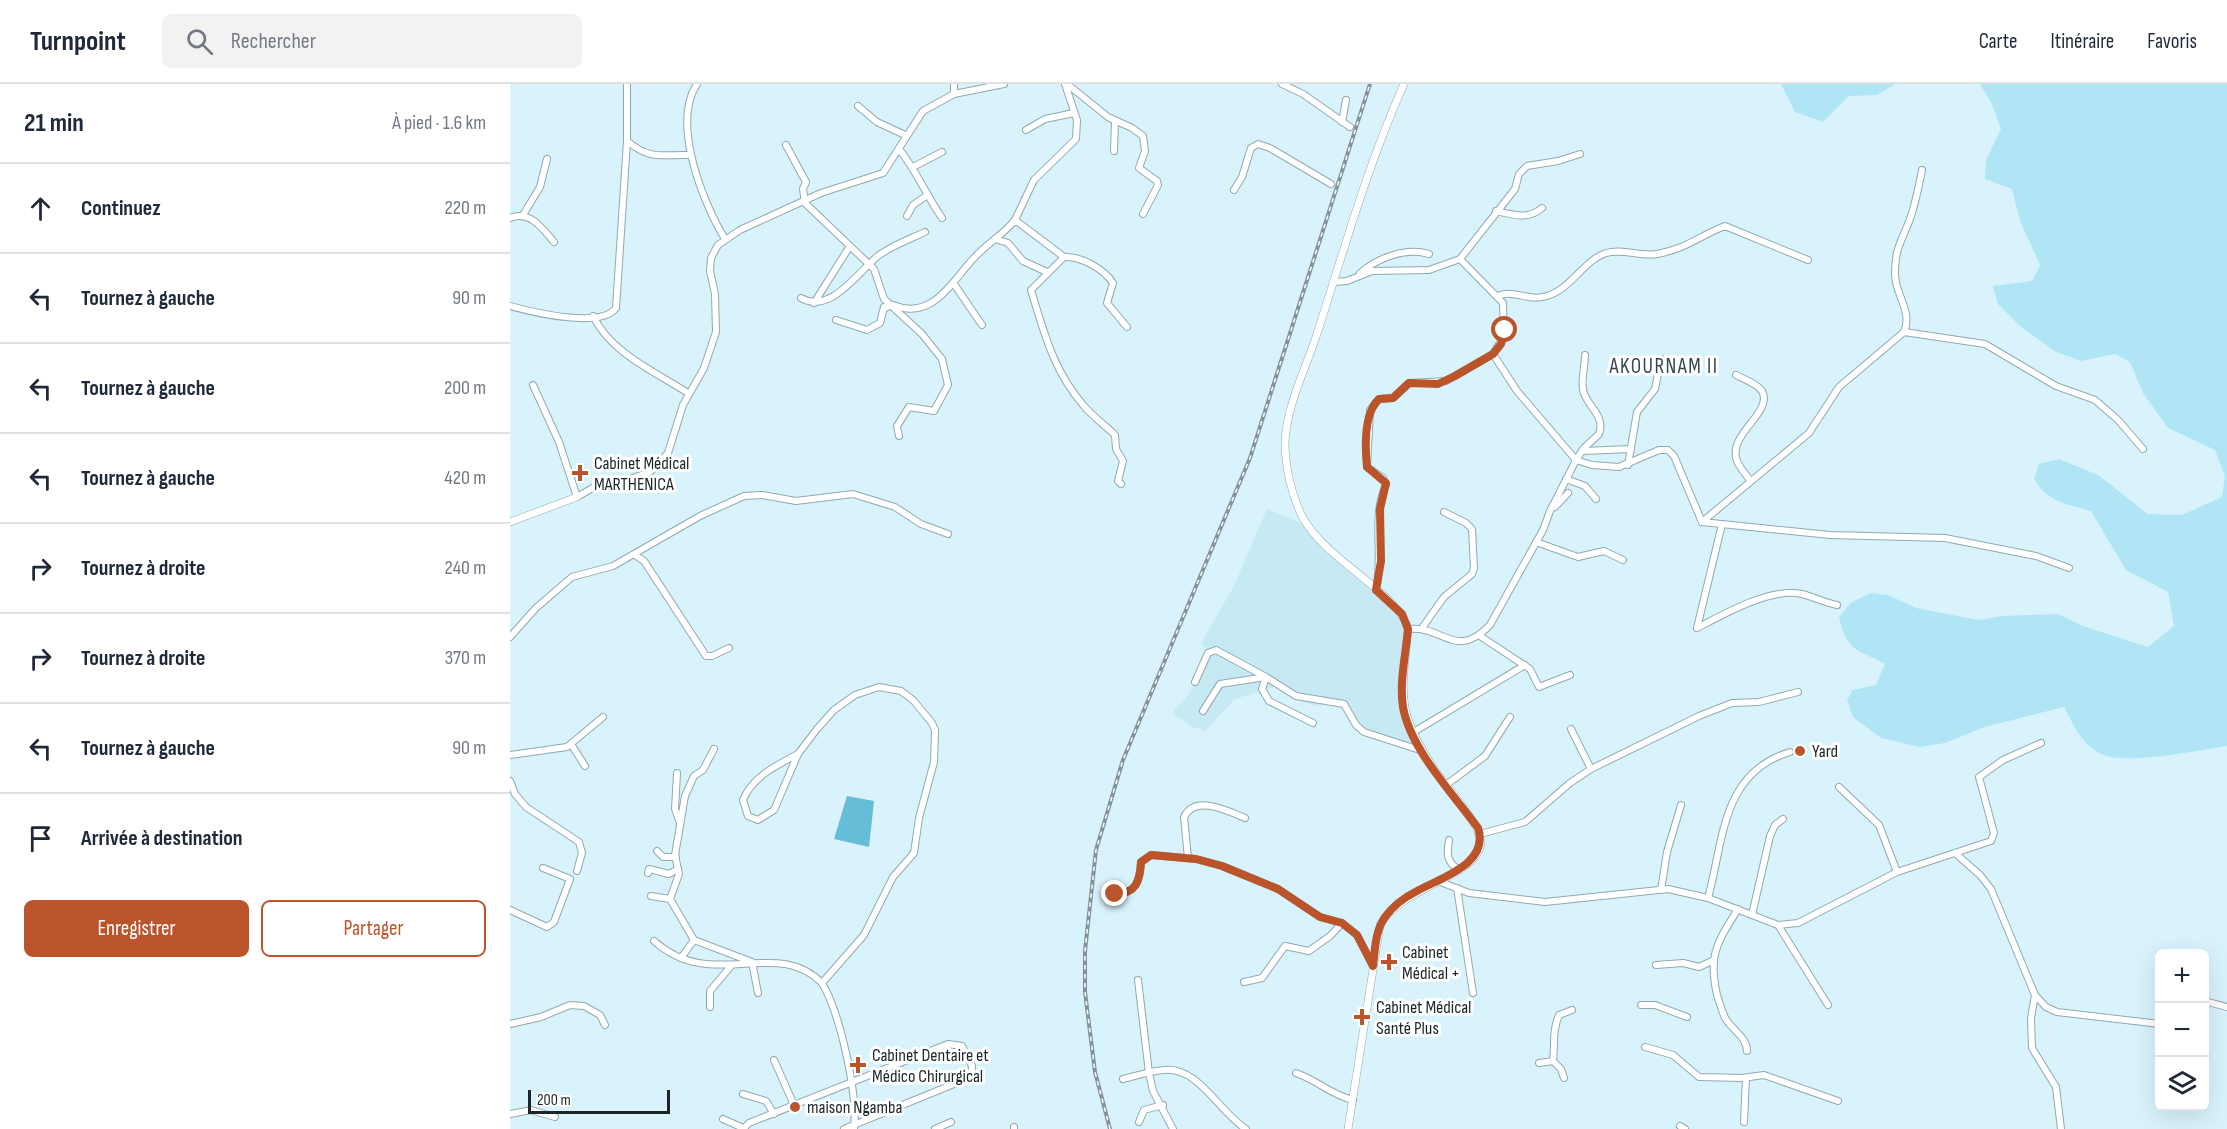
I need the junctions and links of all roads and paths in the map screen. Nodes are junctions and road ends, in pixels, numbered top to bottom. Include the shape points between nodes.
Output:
1 (627, 84) edge
2 (697, 84) edge
3 (954, 84) edge
4 (1004, 84) edge
5 (1066, 84) edge
6 (1282, 84) edge
7 (1404, 84) edge
8 (954, 94) junction
9 (1346, 100) dead end
10 (858, 106) dead end
11 (1074, 113) junction
12 (1114, 122) junction
13 (1342, 122) junction
14 (1350, 127) dead end
15 (1026, 130) dead end
16 (905, 135) junction
17 (627, 141) junction
18 (786, 145) dead end
19 (899, 149) junction
20 (1114, 151) dead end
21 (942, 152) dead end
22 (1580, 154) dead end
23 (690, 155) junction
24 (547, 159) dead end
25 (913, 167) junction
26 (1922, 170) dead end
27 (1331, 184) dead end
28 (1234, 190) dead end
29 (926, 196) junction
30 (805, 202) junction
31 (1542, 208) dead end
32 (1496, 212) junction
33 (1143, 214) dead end
34 (523, 215) junction
35 (907, 216) dead end
36 (510, 218) edge
37 (942, 218) dead end
38 (1015, 220) junction
39 (925, 232) dead end
40 (994, 238) junction
41 (725, 239) junction
42 (554, 242) dead end
43 (850, 246) junction
44 (1429, 254) dead end
45 (1064, 257) junction
46 (1460, 259) junction
47 (1808, 260) dead end
48 (870, 264) junction
49 (1047, 272) junction
50 (1355, 277) junction
51 (1334, 282) junction
52 (954, 284) junction
53 (1498, 296) junction
54 (801, 298) dead end
55 (814, 303) junction
56 (510, 306) edge
57 (887, 307) junction
58 (593, 316) junction
59 (836, 320) dead end
60 (982, 325) dead end
61 (1127, 327) dead end
62 (1904, 332) junction
63 (1493, 354) junction
64 (1585, 356) dead end
65 (1661, 359) dead end
66 (1736, 375) dead end
67 (532, 385) dead end
68 (688, 393) junction
69 (899, 436) dead end
70 (1631, 449) junction
71 (2143, 449) dead end
72 (1582, 450) junction
73 (1576, 460) junction
74 (1628, 465) junction
75 (1566, 479) junction
76 (1750, 480) junction
77 (1121, 484) dead end
78 (1568, 493) dead end
79 (577, 497) junction
80 (1596, 499) dead end
81 (1550, 511) junction
82 (1444, 512) dead end
83 (510, 522) edge
84 (1702, 522) junction
85 (1722, 524) junction
86 (948, 534) dead end
87 (1536, 542) junction
88 (635, 555) junction
89 (1623, 560) dead end
90 (2069, 568) dead end
91 (1376, 590) junction
92 (1837, 605) dead end
93 (1422, 627) junction
94 (1408, 629) junction
95 (1480, 636) junction
96 (510, 637) edge
97 (729, 648) dead end
98 (1525, 665) junction
99 (1570, 675) dead end
100 (1266, 677) junction
101 (1195, 682) dead end
102 (1798, 692) dead end
103 (1203, 711) dead end
104 (603, 717) dead end
105 (1510, 717) dead end
106 (1313, 723) dead end
107 (1571, 729) dead end
108 (1412, 733) junction
109 (571, 744) junction
110 (2041, 744) dead end
111 (1423, 751) junction
112 (1790, 752) dead end
113 (798, 754) junction
114 (510, 755) edge
115 (585, 766) dead end
116 (1591, 769) junction
117 (703, 770) dead end
118 (677, 773) dead end
119 (510, 781) edge
120 (1446, 785) junction
121 (1839, 787) dead end
122 (1681, 805) dead end
123 (1245, 818) dead end
124 (1783, 819) dead end
125 (680, 824) junction
126 (1480, 834) junction
127 (1449, 840) dead end
128 (657, 851) dead end
129 (1955, 853) junction
130 (676, 857) junction
131 (1188, 858) junction
132 (543, 868) dead end
133 (678, 869) junction
134 (1458, 869) junction
135 (577, 871) dead end
136 (648, 873) dead end
137 (1897, 873) junction
138 (1438, 881) junction
139 (1457, 888) junction
140 (1661, 890) junction
141 (1115, 894) dead end
142 (651, 896) dead end
143 (1708, 897) junction
144 (670, 899) junction
145 (1738, 909) junction
146 (510, 910) edge
147 (1752, 915) junction
148 (1342, 923) junction
149 (1778, 925) junction
150 (654, 940) dead end
151 (694, 940) junction
152 (681, 958) junction
153 (1712, 961) junction
154 (752, 962) junction
155 (1656, 965) dead end
156 (732, 966) junction
157 (1373, 966) junction
158 (1138, 980) dead end
159 (1244, 982) dead end
160 (822, 983) junction
161 (758, 993) dead end
162 (1473, 993) dead end
163 (2035, 995) junction
164 (2209, 1002) edge
165 (1641, 1005) dead end
166 (1828, 1005) dead end
167 (710, 1007) dead end
168 (2227, 1007) edge
169 (1572, 1010) dead end
170 (1687, 1017) dead end
171 (2155, 1023) edge
172 (510, 1024) edge
173 (605, 1025) dead end
174 (1645, 1047) dead end
175 (1747, 1051) dead end
176 (774, 1060) dead end
177 (1553, 1061) junction
178 (1539, 1063) dead end
179 (1149, 1073) junction
180 (1296, 1073) dead end
181 (1564, 1078) dead end
182 (1746, 1078) junction
183 (1123, 1079) dead end
184 (850, 1082) junction
185 (743, 1094) dead end
186 (1353, 1100) junction
187 (1838, 1101) dead end
188 (794, 1105) junction
189 (1163, 1105) junction
190 (510, 1114) edge
191 (774, 1114) junction
192 (555, 1117) dead end
193 (723, 1119) dead end
194 (951, 1122) dead end
195 (1139, 1122) dead end
196 (1744, 1122) dead end
197 (854, 1127) edge
198 (743, 1129) edge
199 (844, 1129) edge
200 (935, 1129) edge
201 (1173, 1129) edge
202 (1246, 1129) edge
203 (1348, 1129) edge
204 (2061, 1129) edge

1 - 17 street
2 - 23 street via 690,97
3 - 8 street
4 - 8 street
5 - 11 street
5 - 12 street
6 - 13 street
7 - 51 street
8 - 16 street via 928,106
9 - 13 street
10 - 16 street via 877,122
11 - 15 street via 1045,120
11 - 38 street via 1076,139 1034,180
12 - 20 street
12 - 33 street via 1143,136 1145,151 1139,168 1157,181 1158,190
13 - 14 street
16 - 19 street
17 - 23 street via 661,158
17 - 58 street via 617,304 610,314
18 - 30 street via 806,182
19 - 25 street
19 - 30 street via 883,173
21 - 25 street
22 - 32 street via 1527,165 1515,189
23 - 41 street via 712,218
24 - 34 street via 540,187
25 - 29 street
26 - 62 street via 1912,213 1897,245 1897,285 1908,315
27 - 28 street via 1258,144 1251,148
29 - 35 street
29 - 37 street
30 - 41 street
30 - 43 street
31 - 32 street via 1534,214 1519,216
32 - 46 street
34 - 36 street
34 - 42 street via 541,226
38 - 40 street
38 - 45 street
39 - 48 street
40 - 49 street via 1008,243 1023,261
40 - 52 street
41 - 68 street via 711,258 716,332 705,368
43 - 48 street
43 - 55 street
44 - 50 street via 1396,254
45 - 49 street
45 - 61 street via 1075,257 1109,278 1113,283 1107,303
46 - 50 street via 1429,270 1389,269
46 - 53 street
47 - 53 street via 1725,226 1673,250 1647,255 1615,251 1605,254 1545,297 1528,298 1513,293
48 - 55 street via 840,293
48 - 57 street
49 - 77 street via 1031,290 1047,345 1076,397 1115,435 1116,450 1123,461 1118,481
50 - 51 street
51 - 91 street via 1288,424 1286,452 1303,518 1326,549
52 - 57 street via 938,300 917,308
52 - 60 street
53 - 63 street via 1504,308 1505,330
54 - 55 street
56 - 58 street via 553,316
57 - 59 street via 880,323 867,330
57 - 69 street via 922,334 942,359 948,385 934,411 909,407 905,411 897,426
58 - 68 street via 603,335 620,350
62 - 71 street via 1985,344 2056,386 2095,400
62 - 76 street via 1839,387 1809,433
63 - 73 street via 1517,391
63 - 91 street via 1446,381 1409,383 1396,397 1379,399 1370,410 1367,467 1383,478 1386,485 1380,509 1381,561
64 - 72 street via 1582,387 1601,429
65 - 70 street via 1654,389 1637,412
66 - 76 street via 1759,388 1764,396 1736,451 1736,459
67 - 79 street via 559,442
68 - 79 street via 668,453 655,469 627,480 603,482
70 - 72 street
70 - 74 street
72 - 73 street
73 - 74 street via 1605,467
73 - 75 street
74 - 84 street via 1659,450 1668,450
75 - 80 street via 1585,486
75 - 81 street
76 - 84 street
78 - 81 street
79 - 83 street
81 - 87 street
82 - 93 street via 1472,530 1474,568 1444,597
84 - 85 street
85 - 90 street via 1830,535 1945,537 2036,556
85 - 92 street via 1697,628 1770,597 1800,593
86 - 88 street via 921,524 895,507 853,494 796,501 753,494 715,508
87 - 89 street via 1578,557 1604,550
87 - 95 street
88 - 96 street via 605,569 572,577
88 - 97 street via 644,561 706,656
91 - 94 street via 1402,614
93 - 94 street
93 - 95 street via 1444,639 1460,642
94 - 108 street via 1403,698
95 - 98 street
98 - 99 street via 1539,687
98 - 108 street
100 - 101 street via 1211,650
100 - 103 street via 1220,684
100 - 106 street via 1262,689 1269,701
100 - 111 street via 1296,696 1344,704 1364,732
102 - 116 street via 1759,702 1732,703
104 - 109 street
105 - 120 street via 1485,756
107 - 116 street
108 - 111 street
109 - 114 street
109 - 115 street
110 - 129 street via 2003,760 1978,777 1994,836 1988,843
111 - 120 street
112 - 143 street via 1764,762 1739,790 1720,833
113 - 113 street via 774,810 758,820 748,816 743,800 748,789 772,768
113 - 160 street via 834,710 855,695 879,687 901,691 913,700 935,730 934,762 914,853 893,876 864,935
116 - 126 street via 1525,822
117 - 125 street via 694,776 685,796
118 - 125 street via 675,809
119 - 135 street via 526,807 579,842 582,853
120 - 126 street
121 - 137 street via 1879,825
122 - 140 street
123 - 131 street via 1206,805 1188,811 1184,817
124 - 147 street via 1770,836
125 - 130 street
126 - 134 street via 1478,850
127 - 134 street via 1447,853
128 - 130 street via 663,857
129 - 137 street
129 - 163 street via 1991,889
130 - 133 street
131 - 141 street via 1154,854 1144,857 1140,879 1132,890
131 - 148 street via 1258,880 1320,917
132 - 146 street via 570,879 554,922 547,927
133 - 136 street via 669,874 649,869
133 - 144 street
134 - 138 street
137 - 149 street via 1809,918
138 - 139 street
138 - 157 street via 1406,897 1384,919 1378,931
139 - 140 street via 1497,898 1556,903
139 - 162 street
140 - 143 street
142 - 144 street
143 - 145 street
144 - 151 street
145 - 147 street
145 - 153 street via 1716,945
147 - 149 street
148 - 157 street via 1364,944
148 - 159 street via 1309,951 1285,946 1265,975
149 - 166 street
150 - 152 street
151 - 152 street
151 - 154 street
152 - 156 street
153 - 155 street via 1699,967 1683,963
153 - 175 street via 1726,1020 1744,1040
154 - 156 street
154 - 160 street via 797,968
154 - 161 street
156 - 167 street via 710,991
157 - 186 street
158 - 179 street
160 - 184 street via 838,1021
163 - 171 street via 2056,1012
163 - 204 street via 2032,1048 2056,1087
164 - 168 street
165 - 170 street via 1655,1005
169 - 177 street via 1558,1015 1552,1038
172 - 173 street via 576,1005 600,1015
174 - 182 street via 1673,1055 1699,1077
176 - 188 street
177 - 178 street
177 - 181 street
179 - 183 street
179 - 189 street via 1153,1091
179 - 202 street via 1170,1070 1191,1076
180 - 186 street
182 - 187 street via 1764,1075
182 - 196 street
184 - 188 street
184 - 197 street
184 - 197 street via 948,1044 962,1046 972,1066 971,1077 960,1084
185 - 191 street via 766,1101
186 - 203 street
188 - 191 street
189 - 195 street via 1144,1110
189 - 201 street
190 - 192 street via 531,1110
191 - 198 street
193 - 198 street
194 - 200 street
197 - 199 street

